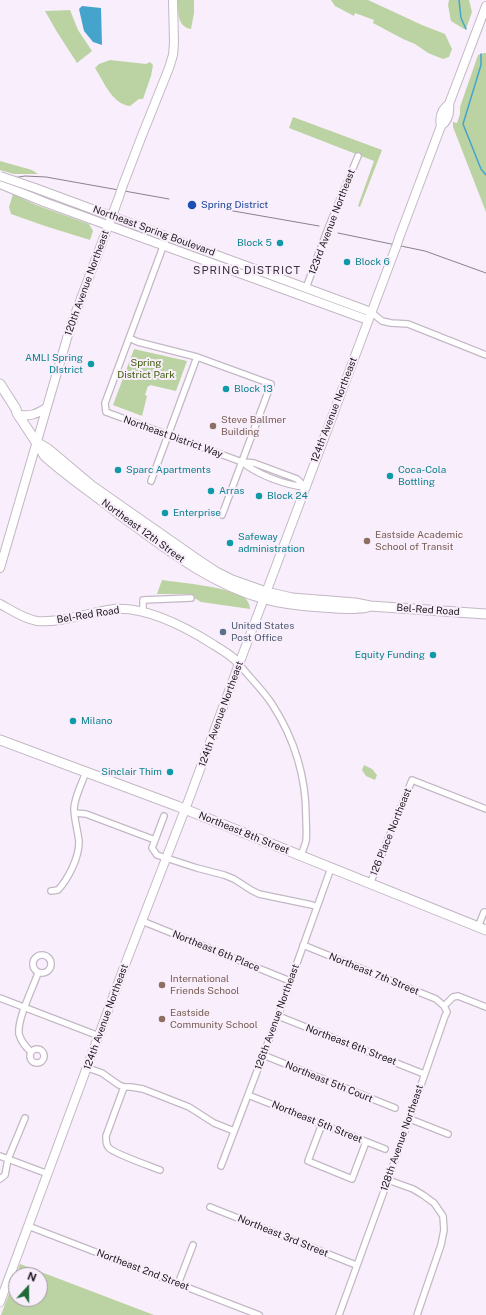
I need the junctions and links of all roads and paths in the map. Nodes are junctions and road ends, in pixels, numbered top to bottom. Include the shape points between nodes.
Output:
1 (173, 0) edge
2 (486, 6) edge
3 (358, 156) dead end
4 (0, 176) edge
5 (0, 184) edge
6 (112, 216) junction
7 (108, 225) junction
8 (167, 236) junction
9 (163, 245) junction
10 (306, 288) junction
11 (371, 312) junction
12 (368, 320) junction
13 (382, 321) junction
14 (129, 338) junction
15 (486, 354) edge
16 (196, 357) junction
17 (0, 384) edge
18 (0, 396) edge
19 (46, 408) junction
20 (17, 414) junction
21 (168, 434) junction
22 (36, 442) junction
23 (242, 462) junction
24 (151, 481) dead end
25 (306, 487) junction
26 (222, 515) dead end
27 (0, 568) edge
28 (265, 596) junction
29 (191, 598) dead end
30 (0, 604) edge
31 (143, 612) junction
32 (486, 614) edge
33 (239, 664) junction
34 (0, 740) edge
35 (86, 772) junction
36 (486, 809) edge
37 (185, 810) junction
38 (75, 813) junction
39 (164, 816) dead end
40 (155, 840) junction
41 (301, 856) junction
42 (166, 858) junction
43 (331, 868) junction
44 (370, 884) junction
45 (52, 891) dead end
46 (317, 907) junction
47 (486, 912) edge
48 (142, 921) junction
49 (482, 929) edge
50 (303, 945) junction
51 (38, 973) dead end
52 (290, 981) junction
53 (0, 998) edge
54 (444, 1006) junction
55 (486, 1007) edge
56 (25, 1008) junction
57 (278, 1016) junction
58 (99, 1036) junction
59 (31, 1052) dead end
60 (263, 1055) junction
61 (88, 1068) junction
62 (424, 1074) junction
63 (124, 1087) junction
64 (248, 1095) junction
65 (395, 1108) dead end
66 (24, 1118) dead end
67 (410, 1119) junction
68 (322, 1124) junction
69 (234, 1131) junction
70 (448, 1134) dead end
71 (366, 1142) junction
72 (385, 1149) dead end
73 (0, 1156) edge
74 (8, 1159) junction
75 (221, 1166) dead end
76 (160, 1170) dead end
77 (48, 1174) junction
78 (0, 1179) edge
79 (388, 1180) junction
80 (210, 1208) dead end
81 (28, 1226) junction
82 (193, 1245) dead end
83 (356, 1265) junction
84 (178, 1284) junction
85 (0, 1302) edge
86 (258, 1315) edge
87 (339, 1315) edge
88 (417, 1315) edge

1 - 6 street, 120th Avenue Northeast, bridge via 173,55
2 - 11 street, 124th Avenue Northeast, bridge via 449,104 450,111 446,122 441,126
3 - 10 street, 123rd Avenue Northeast, bridge
4 - 6 street, Northeast Spring Boulevard, bridge
5 - 7 street, Northeast Spring Boulevard
6 - 7 street, 120th Avenue Northeast
6 - 8 street, Northeast Spring Boulevard
7 - 9 street, Northeast Spring Boulevard
7 - 19 street, 120th Avenue Northeast via 70,328
8 - 9 street
8 - 10 street, Northeast Spring Boulevard
9 - 12 street, Northeast Spring Boulevard
9 - 14 street
10 - 11 street, Northeast Spring Boulevard
11 - 12 street, 124th Avenue Northeast
11 - 13 street, Northeast Spring Boulevard
12 - 13 street
12 - 25 street, 124th Avenue Northeast
13 - 15 street via 408,324
14 - 16 street
14 - 21 street, Northeast District Way via 105,409 109,413
16 - 21 street
16 - 23 street via 271,384
17 - 20 main road, Northeast 12th Street via 16,408
18 - 20 main road, Northeast 12th Street via 12,412
19 - 20 street via 31,416
19 - 22 street, 120th Avenue Northeast
20 - 22 main road, Northeast 12th Street
21 - 23 street, Northeast District Way
21 - 24 street
22 - 27 street, 120th Avenue Northeast
22 - 28 main road, Northeast 12th Street via 173,548 204,564 231,583
23 - 25 street, Northeast District Way via 254,463 297,479
23 - 26 street
25 - 28 street, 124th Avenue Northeast
28 - 32 main road, Bel-Red Road
28 - 33 street, 124th Avenue Northeast
29 - 31 street via 143,600
30 - 31 street, Bel-Red Road via 17,614 36,620 55,620 115,609
31 - 33 street, Bel-Red Road via 190,630 233,656
33 - 37 street, 124th Avenue Northeast
33 - 41 street via 272,704 297,757 306,800 306,842
34 - 35 main road, Northeast 8th Street
35 - 37 main road, Northeast 8th Street
35 - 38 street via 75,803
36 - 44 street, 126 Place Northeast via 412,780
37 - 41 main road, Northeast 8th Street
37 - 42 street, 124th Avenue Northeast
38 - 40 street via 86,814
38 - 45 street via 79,842 76,855 63,884 58,890
39 - 40 street
40 - 42 street via 152,848 157,855
41 - 43 main road, Northeast 8th Street
42 - 46 street via 234,879 259,894
42 - 48 street, 124th Avenue Northeast
43 - 44 main road, Northeast 8th Street
43 - 46 street, 126th Avenue Northeast
44 - 49 main road, Northeast 8th Street
46 - 50 street, 126th Avenue Northeast
47 - 49 street
48 - 52 street, Northeast 6th Place
48 - 58 street, 124th Avenue Northeast
50 - 52 street, 126th Avenue Northeast
50 - 54 street, Northeast 7th Street via 436,999
51 - 56 street
52 - 57 street, 126th Avenue Northeast
53 - 56 street
54 - 55 street via 453,997 458,996
54 - 62 street, 128th Avenue Northeast via 446,1016
56 - 58 street
56 - 59 street via 19,1035
57 - 60 street, 126th Avenue Northeast
57 - 62 street, Northeast 6th Street
58 - 61 street, 124th Avenue Northeast
60 - 64 street, 126th Avenue Northeast
60 - 65 street, Northeast 5th Court
61 - 63 street via 102,1073
61 - 77 street, 124th Avenue Northeast
62 - 67 street, 128th Avenue Northeast
63 - 69 street via 143,1089 189,1107
63 - 76 street via 106,1136 108,1148
64 - 68 street, Northeast 5th Street
64 - 69 street, 126th Avenue Northeast
66 - 74 street
67 - 70 street
67 - 79 street, 128th Avenue Northeast
68 - 71 street, Northeast 5th Street
68 - 71 street via 308,1161 352,1179
69 - 75 street, 126th Avenue Northeast
71 - 72 street, Northeast 5th Street
73 - 74 street
74 - 77 street
74 - 78 street via 5,1175
77 - 81 street, 124th Avenue Northeast
79 - 83 street, 128th Avenue Northeast
79 - 88 street via 423,1195 434,1203 443,1216 441,1245
80 - 83 street, Northeast 3rd Street
81 - 84 street, Northeast 2nd Street
81 - 85 street, 124th Avenue Northeast
82 - 84 street
83 - 87 street, 128th Avenue Northeast
84 - 86 street, Northeast 2nd Street

